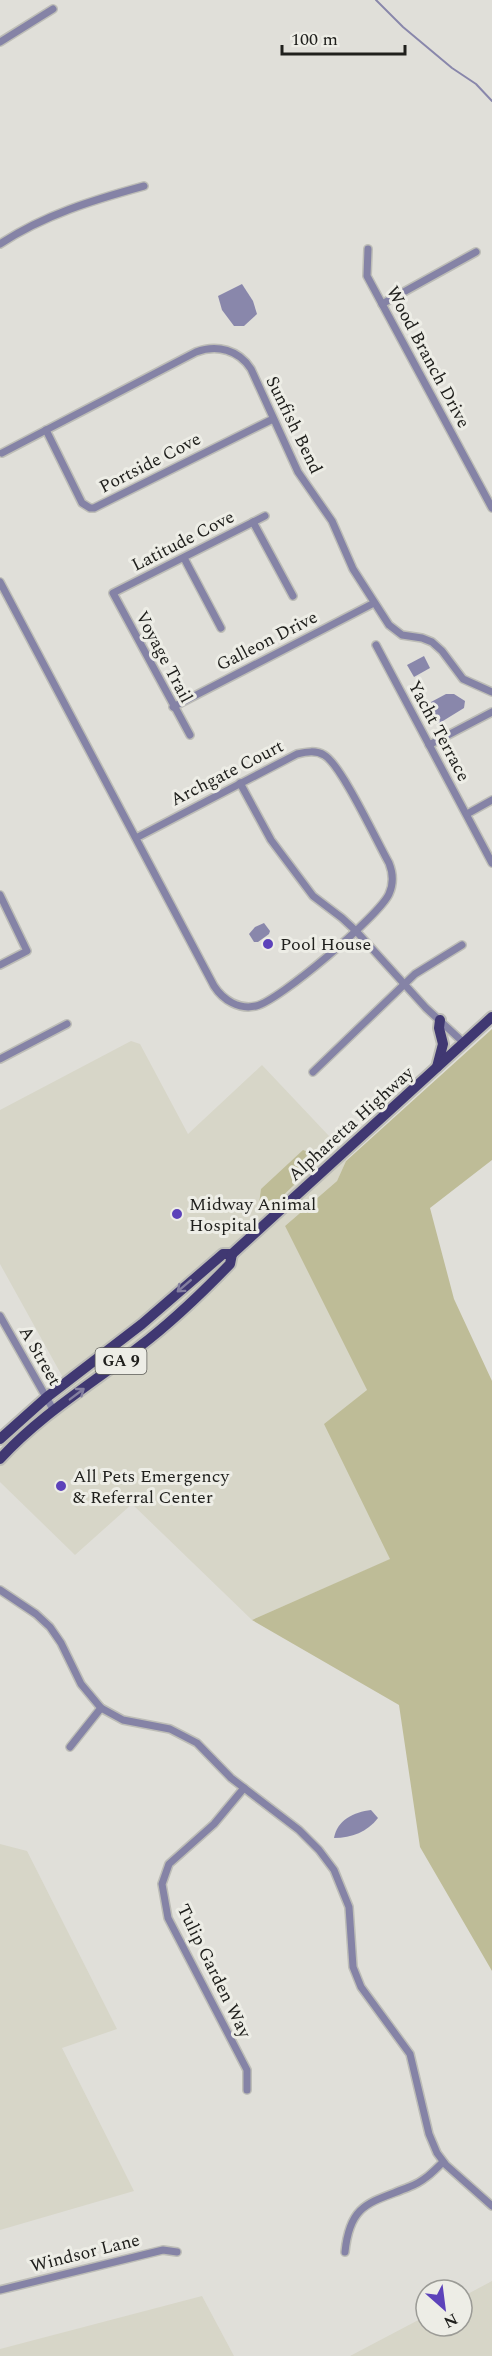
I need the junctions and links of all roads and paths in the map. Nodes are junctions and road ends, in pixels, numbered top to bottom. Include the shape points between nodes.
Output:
1 (53, 9) dead end
2 (0, 42) edge
3 (144, 186) dead end
4 (0, 244) edge
5 (368, 249) dead end
6 (476, 252) dead end
7 (382, 304) junction
8 (273, 419) junction
9 (46, 430) junction
10 (2, 453) dead end
11 (492, 508) edge
12 (265, 516) dead end
13 (253, 522) junction
14 (184, 558) junction
15 (0, 582) edge
16 (113, 593) joint
17 (293, 596) dead end
18 (374, 603) junction
19 (220, 628) dead end
20 (376, 645) dead end
21 (492, 692) edge
22 (173, 706) junction
23 (492, 712) edge
24 (190, 735) dead end
25 (429, 745) junction
26 (240, 783) junction
27 (492, 800) edge
28 (467, 814) junction
29 (136, 838) junction
30 (492, 863) edge
31 (0, 895) edge
32 (356, 931) junction
33 (462, 945) dead end
34 (0, 964) edge
35 (404, 984) junction
36 (492, 1017) edge
37 (440, 1020) junction
38 (66, 1024) dead end
39 (464, 1043) junction
40 (0, 1059) edge
41 (436, 1069) junction
42 (313, 1072) dead end
43 (232, 1254) junction
44 (0, 1316) edge
45 (47, 1397) junction
46 (54, 1411) junction
47 (0, 1439) edge
48 (0, 1459) edge
49 (0, 1590) edge
50 (101, 1708) junction
51 (70, 1747) dead end
52 (244, 1788) junction
53 (248, 2090) dead end
54 (443, 2162) junction
55 (492, 2206) edge
56 (177, 2252) dead end
57 (345, 2252) dead end
58 (0, 2290) edge

1 - 2 street
3 - 4 street via 54,215
5 - 7 street, Wood Branch Drive via 367,276
6 - 7 street
7 - 11 street, Wood Branch Drive
8 - 9 street, Sunfish Bend via 244,360 228,350 212,348 196,352
8 - 9 street, Portside Cove via 94,508 80,499
8 - 18 street, Sunfish Bend via 298,472 332,521
9 - 10 street, Sunfish Bend
12 - 13 street, Latitude Cove
13 - 14 street, Latitude Cove
13 - 17 street
14 - 16 street, Latitude Cove
14 - 19 street
15 - 29 street, Archgate Court
16 - 22 street, Voyage Trail
18 - 21 street, Sunfish Bend via 395,631 432,642 463,679
18 - 22 street, Galleon Drive
20 - 25 street, Yacht Terrace
22 - 24 street, Voyage Trail
23 - 25 street
25 - 28 street, Yacht Terrace
26 - 29 street, Archgate Court
26 - 32 street via 271,840 313,896
26 - 32 street, Archgate Court via 297,754 312,751 325,755 341,773 393,877 385,901
27 - 28 street
28 - 30 street, Yacht Terrace
29 - 32 street, Archgate Court via 214,986 235,1005 250,1007 269,1000
31 - 34 street via 27,951
32 - 35 street
33 - 35 street
35 - 37 street
35 - 42 street
36 - 39 main road, Alpharetta Highway / GA 9
37 - 39 street
37 - 41 main road via 443,1044
38 - 40 street
39 - 41 main road, Alpharetta Highway / GA 9
41 - 43 main road, Alpharetta Highway / GA 9
43 -> 45 main road, GA 9 via 223,1254 142,1324
46 -> 43 main road, GA 9 via 178,1315 230,1264
44 - 45 street, A Street
45 - 46 street, A Street
45 - 47 main road, GA 9
46 - 48 main road, GA 9
49 - 50 street via 50,1627 81,1684
50 - 51 street
50 - 52 street via 123,1720 170,1729 198,1743
52 - 53 street, Tulip Garden Way via 214,1824 169,1864 162,1884 168,1918 247,2070
52 - 54 street via 319,1850 338,1878 349,1907 353,1967 361,1987 410,2054 429,2134
54 - 55 street
54 - 57 street via 430,2176 363,2208 352,2221
56 - 58 street, Windsor Lane via 163,2250

